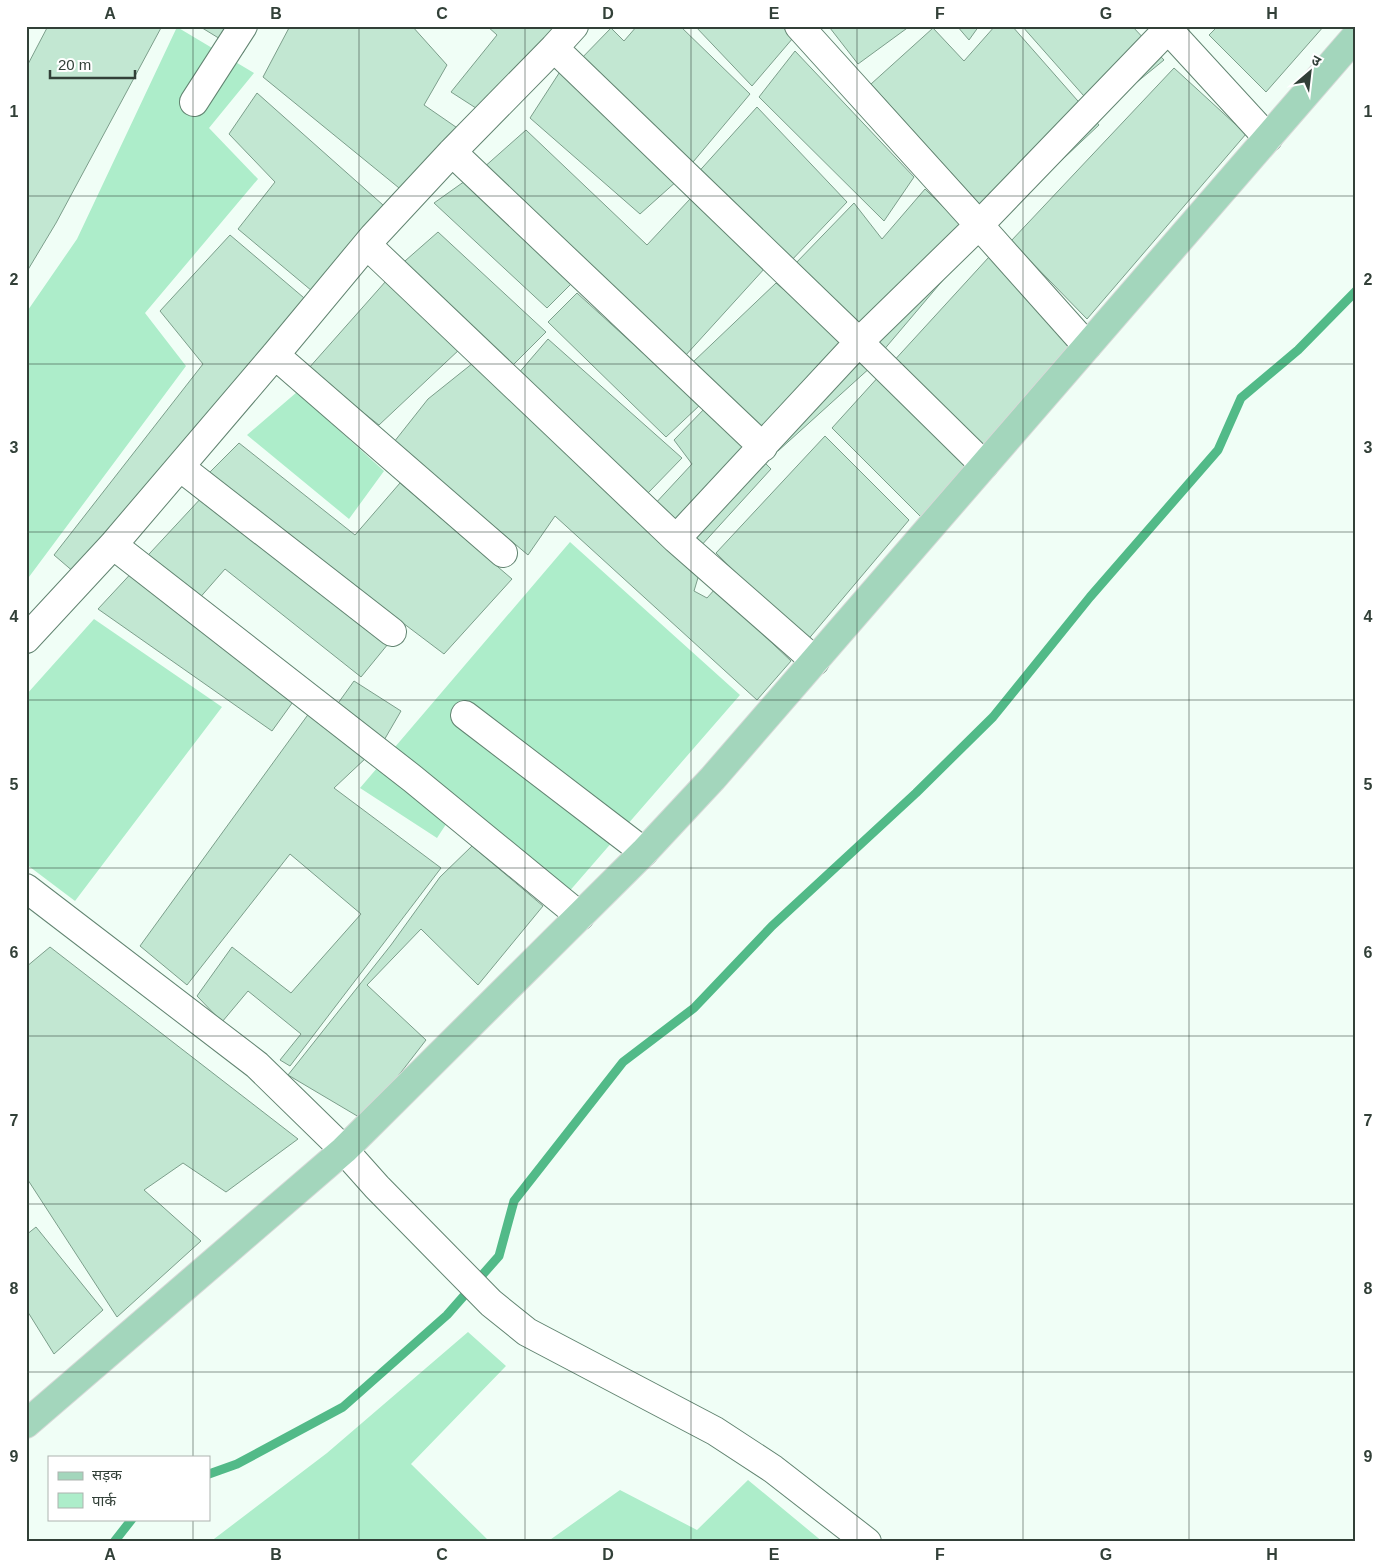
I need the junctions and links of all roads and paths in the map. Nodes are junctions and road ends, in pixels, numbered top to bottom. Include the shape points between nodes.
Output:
1 (243, 26) edge
2 (574, 26) edge
3 (799, 26) edge
4 (1168, 27) edge
5 (1356, 36) edge
6 (554, 48) junction
7 (194, 102) dead end
8 (1268, 138) junction
9 (452, 152) junction
10 (980, 224) junction
11 (367, 245) junction
12 (859, 342) junction
13 (1087, 346) junction
14 (275, 355) junction
15 (763, 447) junction
16 (984, 465) junction
17 (180, 467) junction
18 (676, 539) junction
19 (113, 545) junction
20 (503, 553) dead end
21 (392, 632) dead end
22 (26, 639) edge
23 (815, 661) junction
24 (465, 715) dead end
25 (644, 852) junction
26 (26, 888) edge
27 (580, 916) junction
28 (344, 1150) junction
29 (26, 1424) edge
30 (867, 1542) edge

1 - 7 street
2 - 6 street
3 - 10 street
4 - 8 street
4 - 10 street
5 - 8 main road
6 - 9 street
6 - 12 street
8 - 13 main road
9 - 11 street
9 - 15 street
10 - 12 street
10 - 13 street
11 - 14 street
11 - 18 street
12 - 15 street
12 - 16 street
13 - 16 main road
14 - 17 street
14 - 20 street
15 - 18 street
16 - 23 main road
17 - 19 street
17 - 21 street
18 - 23 street
19 - 22 street
19 - 27 street via 413,779
23 - 25 main road
24 - 25 street
25 - 27 main road
26 - 28 street via 257,1065
27 - 28 main road
28 - 29 main road
28 - 30 street via 491,1303 527,1332 714,1431 773,1469

